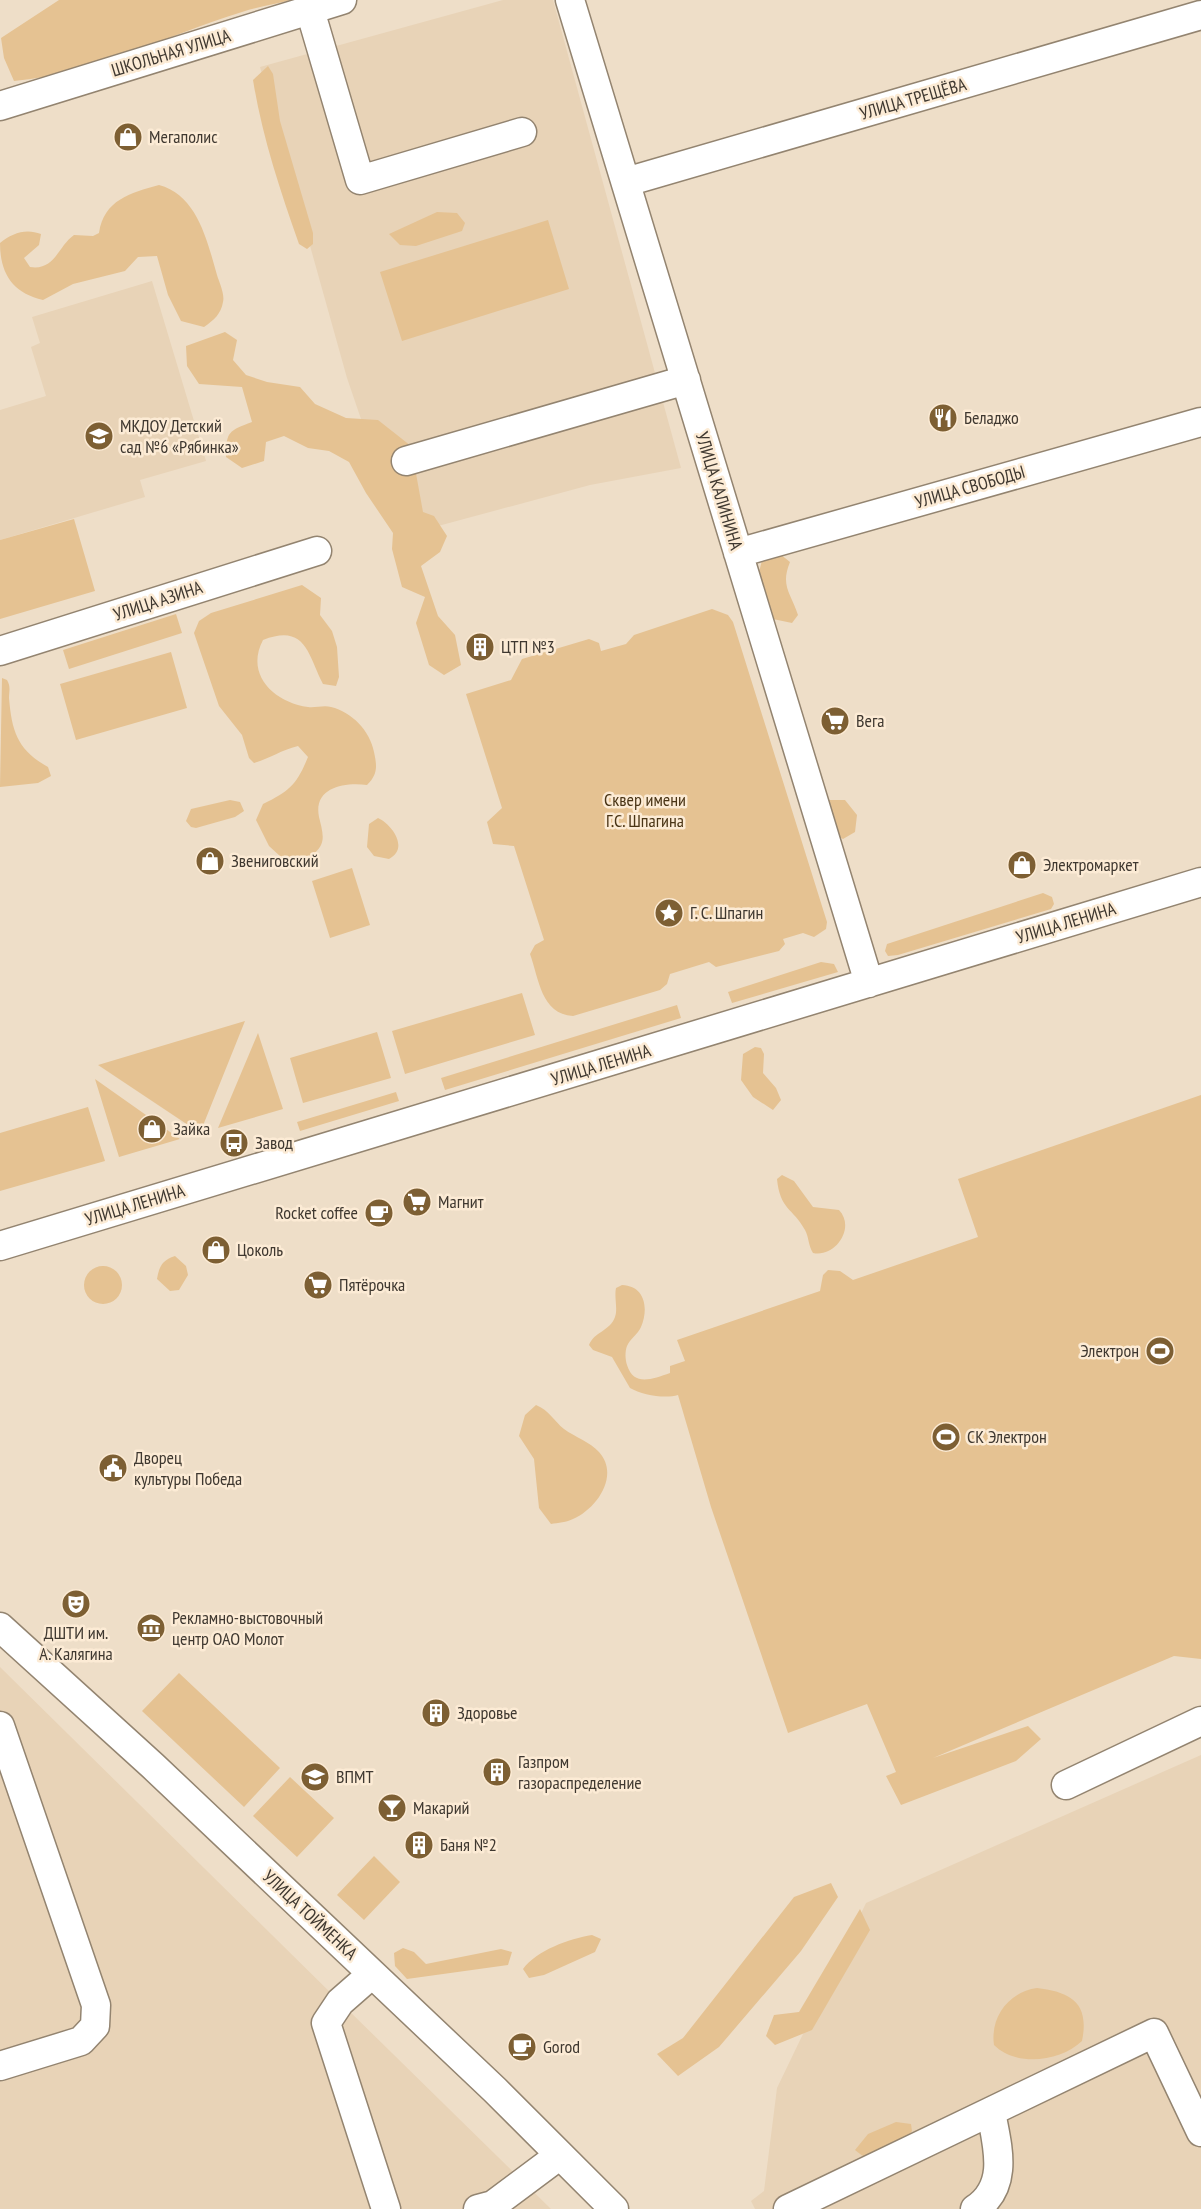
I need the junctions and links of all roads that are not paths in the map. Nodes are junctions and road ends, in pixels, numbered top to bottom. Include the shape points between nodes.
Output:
1 (342, 0) edge
2 (570, 0) edge
3 (310, 10) junction
4 (1201, 15) edge
5 (0, 106) edge
6 (522, 132) dead end
7 (626, 182) junction
8 (686, 380) junction
9 (1201, 422) edge
10 (406, 461) dead end
11 (317, 551) dead end
12 (738, 553) junction
13 (0, 651) edge
14 (1201, 882) edge
15 (869, 983) junction
16 (0, 1246) edge
17 (0, 1627) edge
18 (1201, 1721) edge
19 (0, 1726) edge
20 (1066, 1785) dead end
21 (372, 1974) junction
22 (0, 2066) edge
23 (991, 2112) junction
24 (1201, 2132) edge
25 (560, 2155) junction
26 (804, 2206) edge
27 (488, 2208) edge
28 (386, 2209) edge
29 (614, 2209) edge
30 (975, 2209) edge

1 - 3 street, ШКОЛЬНАЯ УЛИЦА
2 - 7 street, УЛИЦА КАЛИНИНА
3 - 5 street, ШКОЛЬНАЯ УЛИЦА
3 - 6 street via 360,180
4 - 7 street, УЛИЦА ТРЕЩЁВА
7 - 8 street, УЛИЦА КАЛИНИНА
8 - 10 street
8 - 12 street, УЛИЦА КАЛИНИНА
9 - 12 street, УЛИЦА СВОБОДЫ
11 - 13 street, УЛИЦА АЗИНА
12 - 15 street, УЛИЦА КАЛИНИНА
14 - 15 street, УЛИЦА ЛЕНИНА
15 - 16 street, УЛИЦА ЛЕНИНА
17 - 21 street, УЛИЦА ТОЙМЕНКА via 115,1730
18 - 20 street
19 - 22 street via 96,2005 95,2026 81,2041
21 - 25 street, УЛИЦА ТОЙМЕНКА
21 - 28 street via 340,2002 326,2023
23 - 24 street via 1154,2033
23 - 26 street
23 - 30 street via 1000,2163 996,2183
25 - 27 street
25 - 29 street, УЛИЦА ТОЙМЕНКА

